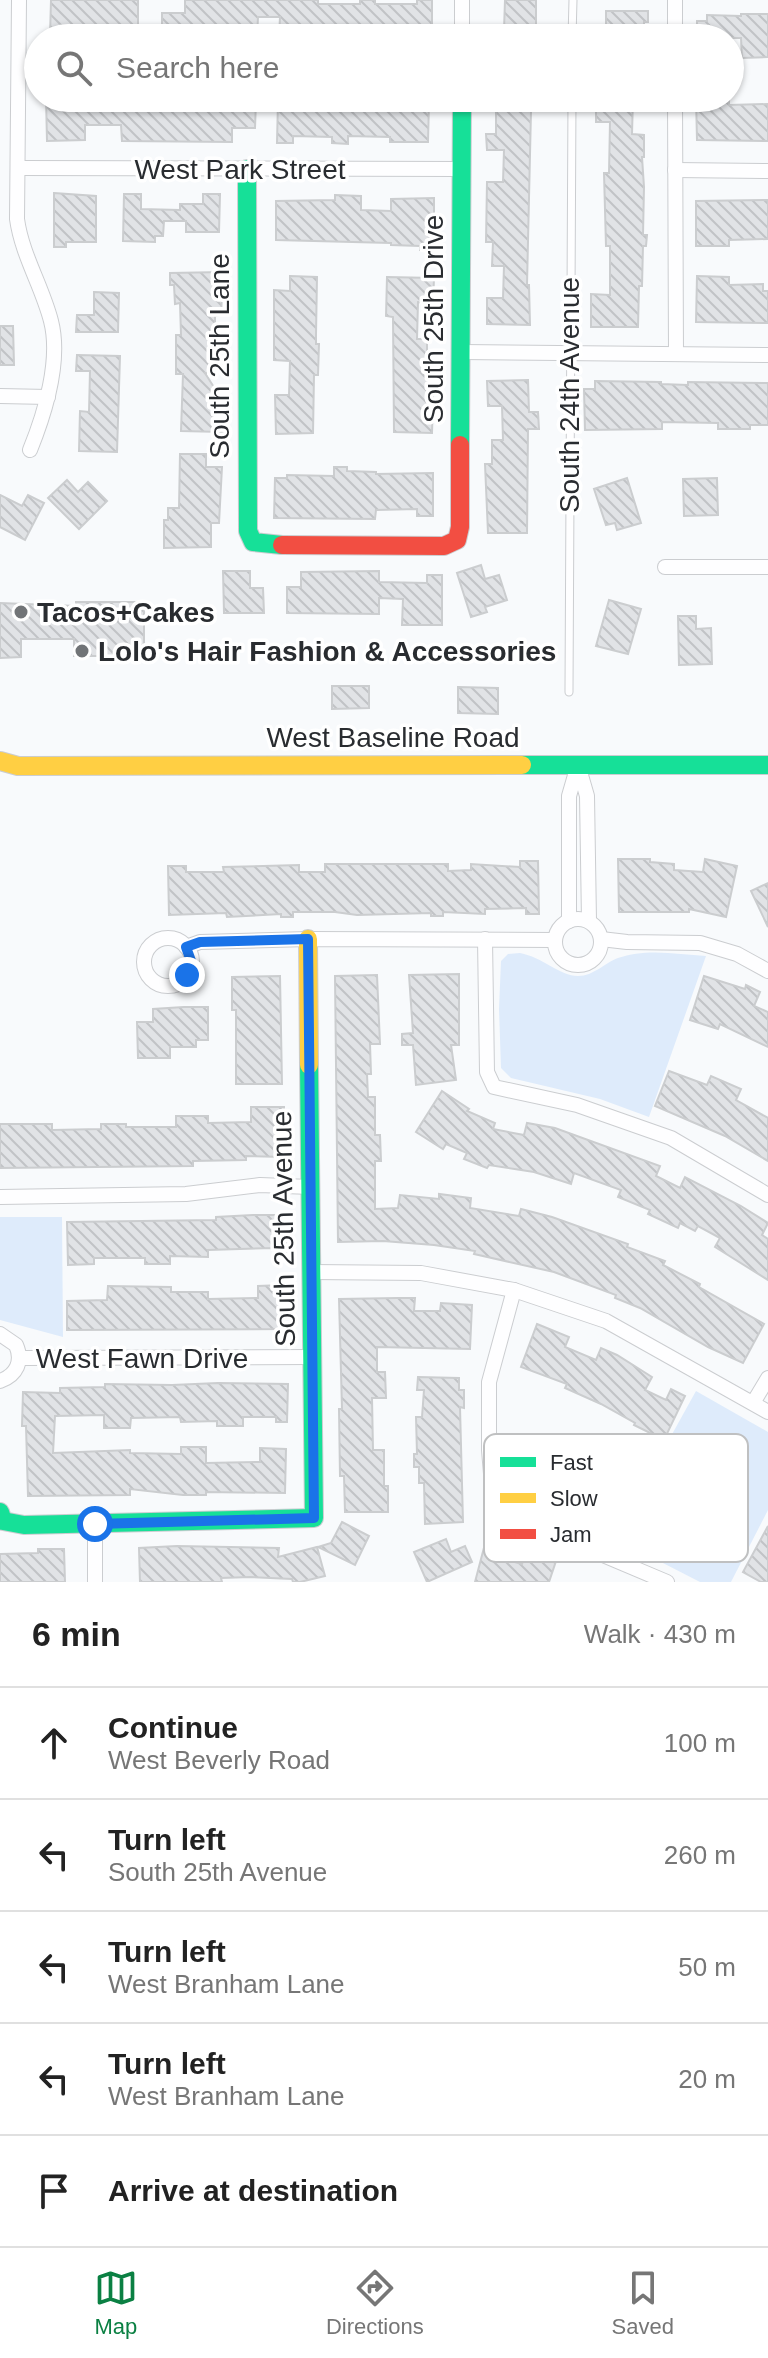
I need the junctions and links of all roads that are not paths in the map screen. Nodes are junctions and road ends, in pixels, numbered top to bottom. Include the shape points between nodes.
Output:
1 (19, 0) edge
2 (462, 0) edge
3 (573, 0) edge
4 (675, 0) edge
5 (462, 24) edge
6 (572, 24) edge
7 (675, 24) edge
8 (462, 112) edge
9 (572, 112) edge
10 (675, 112) edge
11 (18, 168) junction
12 (247, 169) junction
13 (462, 169) junction
14 (675, 170) junction
15 (768, 171) edge
16 (462, 352) junction
17 (569, 353) junction
18 (676, 354) junction
19 (768, 355) edge
20 (0, 396) edge
21 (48, 397) junction
22 (30, 450) dead end
23 (457, 540) joint
24 (665, 567) dead end
25 (768, 567) edge
26 (569, 692) dead end
27 (578, 765) junction
28 (768, 765) edge
29 (6, 767) edge
30 (569, 921) junction
31 (589, 921) junction
32 (308, 939) junction
33 (485, 939) junction
34 (601, 939) junction
35 (555, 940) junction
36 (186, 947) dead end
37 (768, 971) edge
38 (310, 1187) junction
39 (768, 1195) edge
40 (0, 1197) edge
41 (311, 1272) junction
42 (514, 1290) junction
43 (0, 1334) edge
44 (313, 1357) junction
45 (20, 1358) junction
46 (768, 1378) edge
47 (0, 1381) edge
48 (753, 1403) junction
49 (768, 1412) edge
50 (489, 1434) edge
51 (2, 1516) edge
52 (95, 1524) junction
53 (620, 1562) edge
54 (95, 1582) edge
55 (667, 1582) edge

1 - 11 street
2 - 5 street
3 - 6 lane
4 - 7 street
8 - 13 street, South 25th Drive
9 - 17 lane, South 24th Avenue
10 - 14 street
11 - 12 street, West Park Street
11 - 21 street via 20,236 51,322
12 - 13 street, West Park Street
12 - 23 street, South 25th Lane via 248,531 253,542 444,546
13 - 16 street, South 25th Drive
14 - 15 street
14 - 18 street
16 - 17 street
16 - 23 street, South 25th Drive
17 - 18 street
17 - 26 lane, South 24th Avenue
18 - 19 street
20 - 21 street
21 - 22 street
24 - 25 street
27 - 28 street, West Baseline Road
27 - 29 street, West Baseline Road
27 - 30 street via 569,796
27 - 31 street via 587,796
30 - 31 street
30 - 35 street
31 - 34 street
32 - 33 street
32 - 36 street via 200,942
32 - 38 street, South 25th Avenue
33 - 35 street
33 - 39 street via 487,1072 494,1087 577,1105 671,1138
34 - 35 street via 593,959 579,964 564,960
34 - 37 street via 700,943
38 - 40 street
38 - 41 street, South 25th Avenue
41 - 42 street via 421,1273
41 - 44 street, South 25th Avenue
42 - 48 street via 606,1321
42 - 50 street via 489,1382
43 - 45 street via 16,1345
44 - 45 street, West Fawn Drive
44 - 52 street, South 25th Avenue via 314,1518
45 - 47 street via 15,1372
46 - 48 street
48 - 49 street
51 - 52 street via 24,1525
52 - 54 street
53 - 55 street

